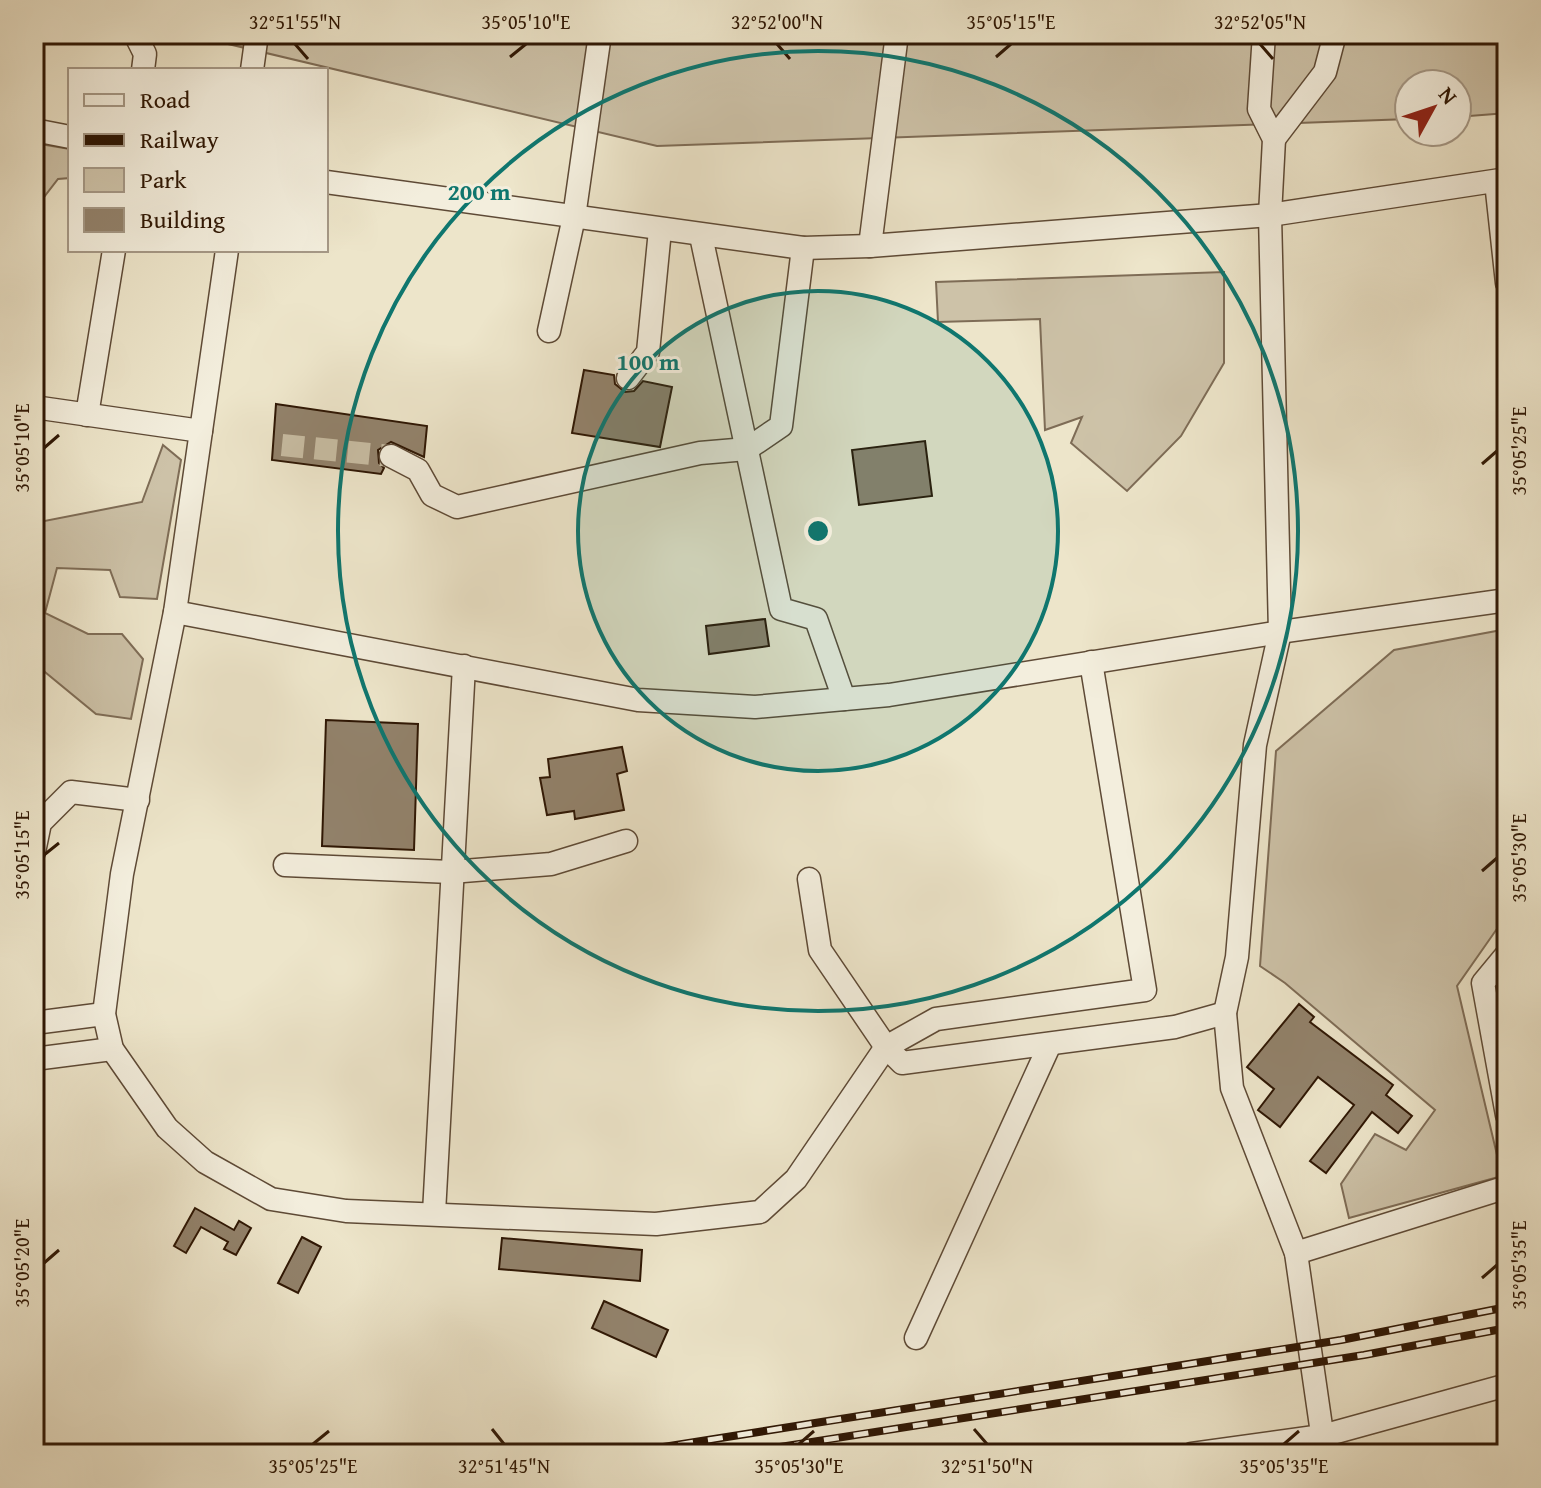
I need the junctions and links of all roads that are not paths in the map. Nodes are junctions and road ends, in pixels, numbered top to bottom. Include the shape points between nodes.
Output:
1 (135, 34) edge
2 (257, 34) edge
3 (600, 34) edge
4 (897, 34) edge
5 (1264, 34) edge
6 (1335, 34) edge
7 (143, 68) edge
8 (252, 68) edge
9 (34, 130) edge
10 (68, 137) edge
11 (1274, 139) junction
12 (1502, 181) edge
13 (328, 182) edge
14 (1270, 215) junction
15 (574, 217) junction
16 (660, 230) junction
17 (701, 236) junction
18 (870, 246) junction
19 (803, 248) junction
20 (114, 252) edge
21 (227, 252) edge
22 (1507, 283) edge
23 (549, 331) dead end
24 (628, 378) dead end
25 (34, 407) edge
26 (87, 415) junction
27 (201, 431) junction
28 (747, 449) junction
29 (391, 456) tunnel mouth
30 (1507, 600) edge
31 (175, 612) junction
32 (1280, 632) junction
33 (1091, 662) junction
34 (464, 666) junction
35 (844, 699) junction
36 (138, 800) junction
37 (626, 841) dead end
38 (34, 852) edge
39 (285, 865) dead end
40 (451, 872) junction
41 (809, 879) dead end
42 (1507, 954) edge
43 (1225, 1013) junction
44 (104, 1014) junction
45 (34, 1023) edge
46 (1050, 1044) junction
47 (886, 1047) junction
48 (112, 1049) junction
49 (34, 1059) edge
50 (1507, 1115) edge
51 (1507, 1187) edge
52 (434, 1213) junction
53 (1296, 1253) junction
54 (916, 1338) dead end
55 (1507, 1385) edge
56 (1324, 1445) edge
57 (1192, 1454) edge

1 - 7 street via 145,54
2 - 8 street
3 - 15 street
4 - 18 street
5 - 11 street via 1259,109
6 - 11 street via 1325,72
9 - 10 street
11 - 14 street
12 - 14 street
12 - 22 street
13 - 15 street
14 - 18 street
14 - 32 street
15 - 16 street
15 - 23 street
16 - 17 street
16 - 24 street via 648,352
17 - 19 street
17 - 28 street
18 - 19 street
19 - 28 street via 781,426
20 - 26 street
21 - 27 street
25 - 26 street
26 - 27 street
27 - 31 street
28 - 29 street via 700,453 457,507 432,495 418,470
28 - 35 street via 781,609 816,619
30 - 32 street
31 - 34 street
31 - 36 street
32 - 33 street
32 - 43 street via 1255,745 1237,957
33 - 35 street
33 - 47 street via 1145,990 936,1019
34 - 35 street via 638,700 755,707
34 - 40 street
36 - 38 street via 71,792 40,823
36 - 44 street via 122,874
37 - 40 street via 551,864
39 - 40 street
40 - 52 street
41 - 47 street via 820,950
42 - 50 street via 1483,983
43 - 46 street via 1175,1027
43 - 53 street via 1232,1088
44 - 45 street
44 - 48 street
46 - 47 street via 902,1063
46 - 54 street
47 - 52 street via 796,1179 760,1212 656,1224
48 - 49 street
48 - 52 street via 167,1128 205,1162 271,1199 346,1211
51 - 53 street
53 - 56 street
55 - 56 street
56 - 57 street

